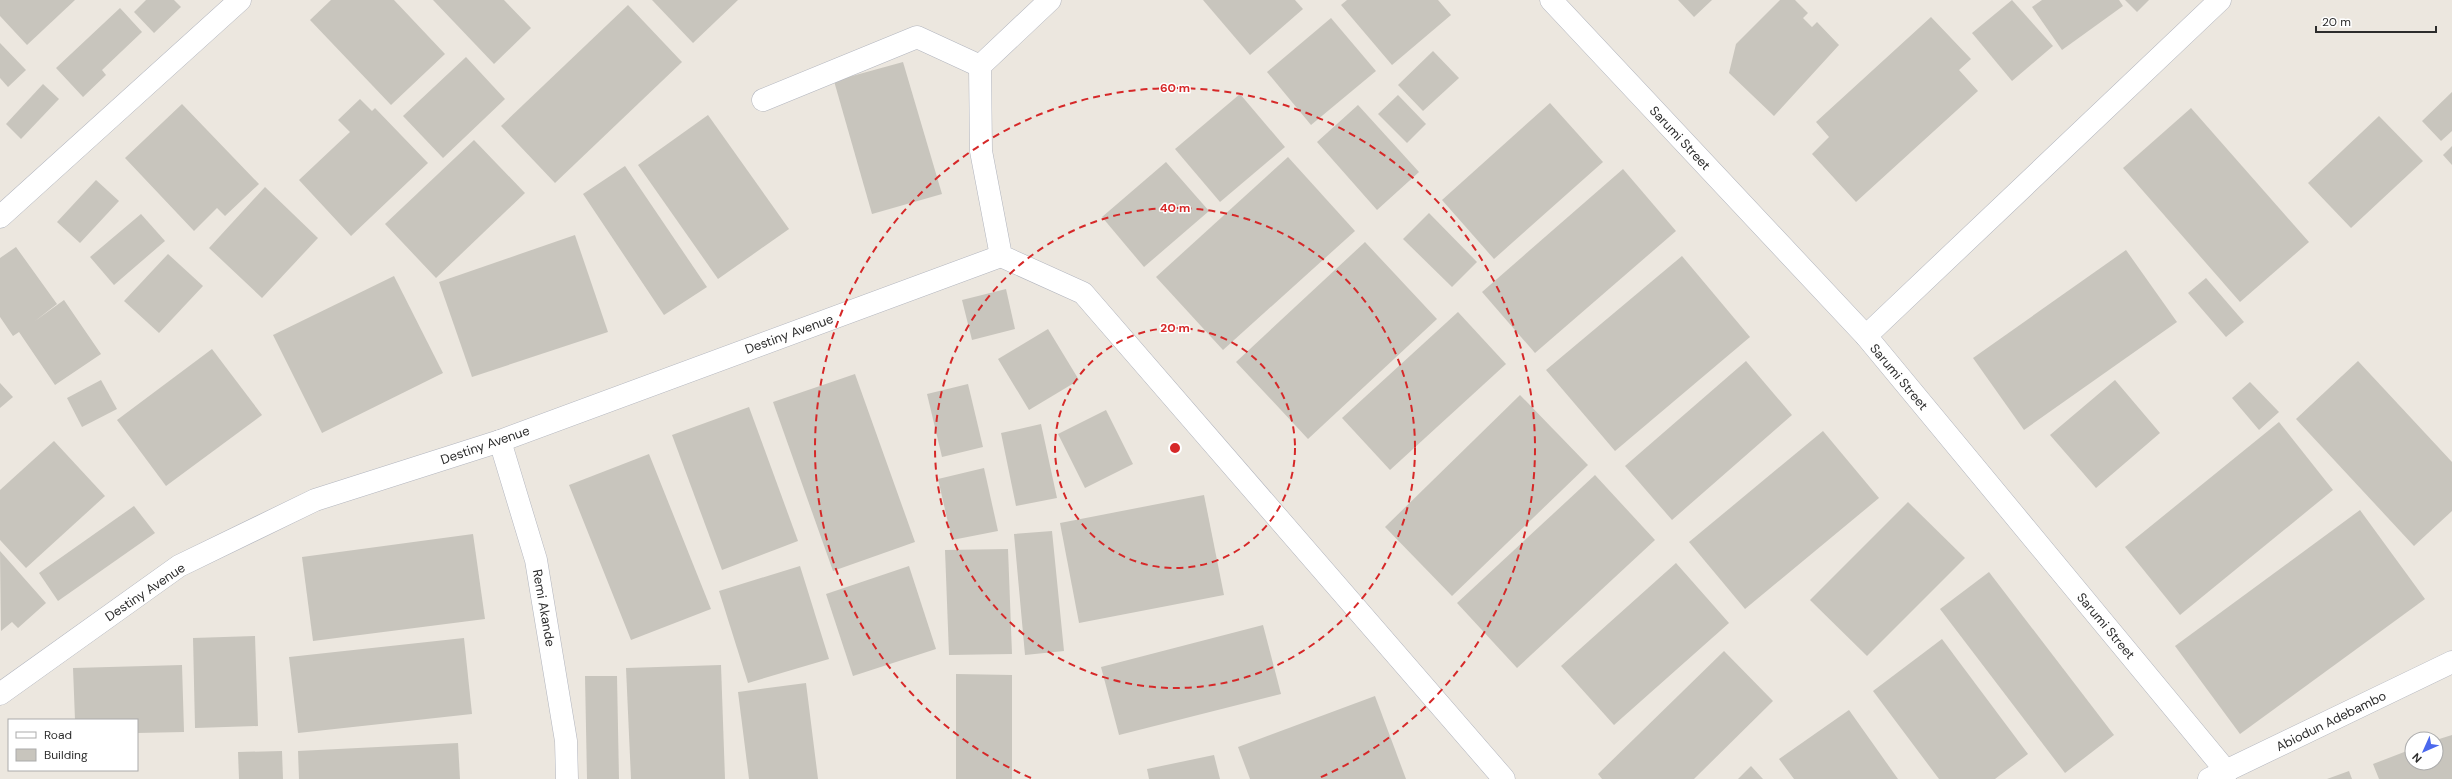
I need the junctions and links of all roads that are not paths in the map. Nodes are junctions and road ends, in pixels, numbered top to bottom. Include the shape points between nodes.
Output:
1 (240, 0) edge
2 (1050, 0) edge
3 (1551, 0) edge
4 (2220, 0) edge
5 (980, 66) junction
6 (763, 100) dead end
7 (0, 217) edge
8 (1001, 256) junction
9 (1866, 336) junction
10 (500, 441) junction
11 (2452, 662) edge
12 (0, 694) edge
13 (2218, 775) edge
14 (567, 779) edge
15 (1504, 779) edge

1 - 7 street
2 - 5 street
3 - 9 street, Sarumi Street
4 - 9 street
5 - 6 street via 917,37
5 - 8 street via 981,151
8 - 10 street, Destiny Avenue
8 - 15 street via 1083,293
9 - 13 street, Sarumi Street
10 - 12 street, Destiny Avenue via 316,500 179,566
10 - 14 street, Remi Akande via 536,560 566,741
11 - 13 street, Abiodun Adebambo

